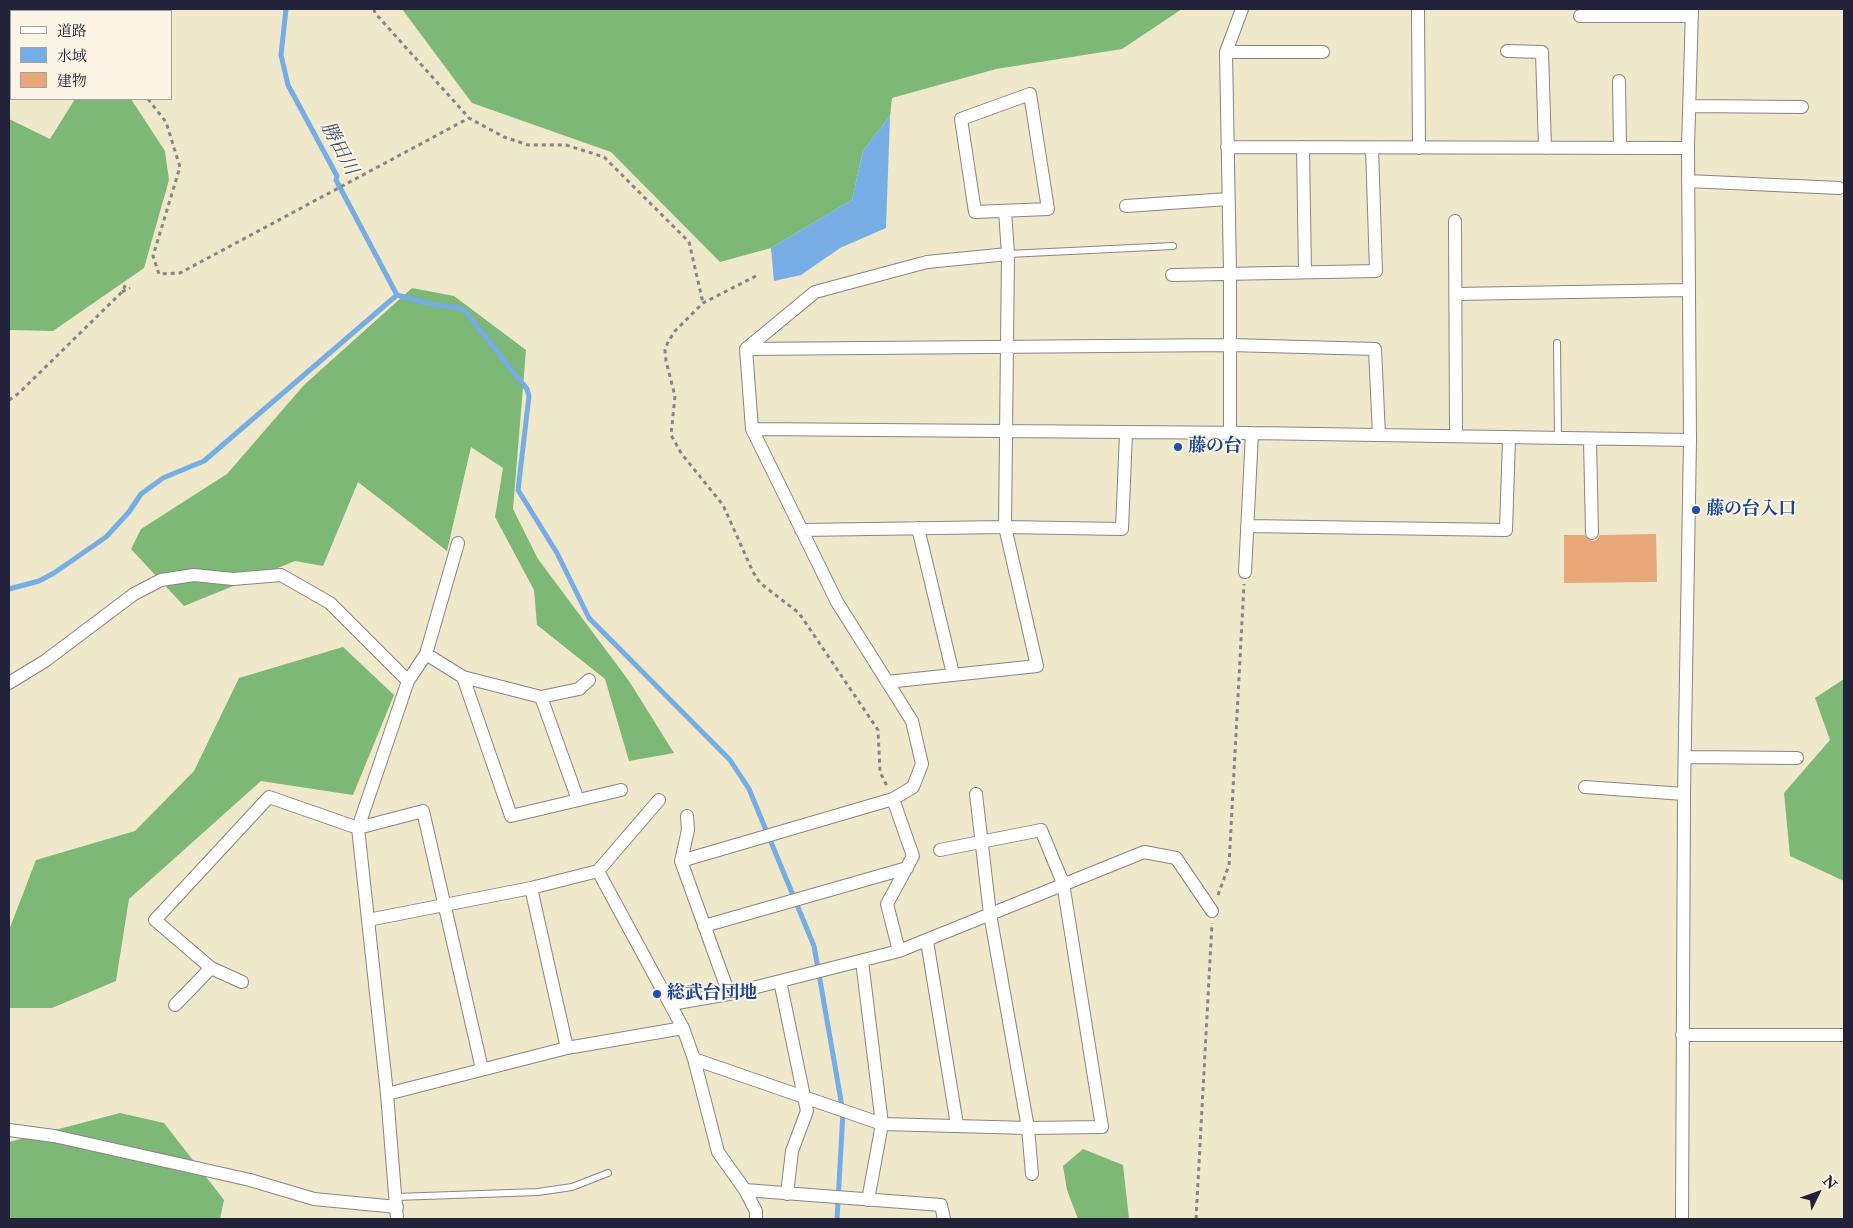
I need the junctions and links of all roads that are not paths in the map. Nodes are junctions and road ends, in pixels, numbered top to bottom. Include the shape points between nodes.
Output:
1 (1242, 9) edge
2 (1418, 9) edge
3 (1692, 12) edge
4 (1580, 16) dead end
5 (1507, 51) dead end
6 (1226, 52) junction
7 (1323, 52) dead end
8 (1618, 81) dead end
9 (1691, 106) junction
10 (1802, 106) dead end
11 (1227, 147) junction
12 (1303, 148) junction
13 (1372, 148) junction
14 (1419, 148) junction
15 (1545, 148) junction
16 (1620, 148) junction
17 (1688, 148) junction
18 (1688, 181) junction
19 (1842, 188) edge
20 (1228, 199) junction
21 (1126, 206) dead end
22 (1005, 211) junction
23 (1455, 221) dead end
24 (1173, 246) dead end
25 (1008, 254) junction
26 (1230, 272) junction
27 (1305, 272) junction
28 (1172, 275) dead end
29 (1689, 290) junction
30 (1456, 294) junction
31 (1557, 343) dead end
32 (1230, 345) junction
33 (1007, 348) junction
34 (746, 349) junction
35 (752, 430) junction
36 (1006, 432) junction
37 (1126, 433) junction
38 (1252, 433) junction
39 (1230, 434) junction
40 (1379, 435) junction
41 (1456, 436) junction
42 (1509, 439) junction
43 (1558, 439) junction
44 (1590, 440) junction
45 (1690, 440) junction
46 (1247, 526) junction
47 (1005, 527) junction
48 (918, 528) junction
49 (801, 530) junction
50 (1592, 533) dead end
51 (458, 543) dead end
52 (1244, 572) dead end
53 (426, 654) junction
54 (953, 674) junction
55 (462, 677) junction
56 (589, 680) dead end
57 (408, 681) junction
58 (887, 682) junction
59 (9, 683) edge
60 (541, 697) junction
61 (1686, 757) junction
62 (1797, 758) dead end
63 (1585, 786) dead end
64 (621, 790) dead end
65 (976, 794) dead end
66 (1684, 794) junction
67 (893, 799) junction
68 (578, 800) junction
69 (659, 800) dead end
70 (687, 816) dead end
71 (358, 828) junction
72 (980, 842) junction
73 (940, 850) dead end
74 (681, 861) junction
75 (907, 868) junction
76 (598, 871) junction
77 (1063, 883) junction
78 (531, 888) junction
79 (445, 905) junction
80 (1212, 911) dead end
81 (990, 914) junction
82 (368, 920) junction
83 (704, 926) junction
84 (928, 941) junction
85 (899, 951) junction
86 (862, 962) junction
87 (212, 968) junction
88 (780, 981) junction
89 (242, 982) dead end
90 (729, 994) junction
91 (671, 1004) junction
92 (175, 1005) dead end
93 (683, 1028) junction
94 (1682, 1034) junction
95 (1844, 1035) edge
96 (567, 1048) junction
97 (694, 1059) junction
98 (482, 1069) junction
99 (387, 1094) junction
100 (805, 1098) junction
101 (882, 1124) junction
102 (957, 1125) junction
103 (1028, 1128) junction
104 (9, 1130) edge
105 (608, 1173) dead end
106 (1032, 1174) dead end
107 (744, 1190) junction
108 (788, 1194) junction
109 (868, 1200) junction
110 (397, 1208) edge
111 (756, 1219) edge
112 (944, 1219) edge
113 (1682, 1219) edge

1 - 6 street
2 - 14 street
3 - 4 street
3 - 9 street
5 - 15 street via 1542,52
6 - 7 street
6 - 11 street
8 - 16 street
9 - 10 street
9 - 17 street
11 - 12 street
11 - 20 street
12 - 13 street
12 - 27 street
13 - 14 street
13 - 27 street via 1376,271
14 - 15 street
15 - 16 street
16 - 17 street
17 - 18 street
18 - 19 street
18 - 29 street
20 - 21 street
20 - 26 street
22 - 22 street via 1048,209 1030,94 961,119 975,212
22 - 25 street
23 - 30 street
24 - 25 lane
25 - 33 street
25 - 34 street via 927,262 815,292
26 - 27 street
26 - 28 street
26 - 32 street
29 - 30 street
29 - 45 street
30 - 41 street
31 - 43 lane
32 - 33 street
32 - 39 street
32 - 40 street via 1375,349
33 - 34 street
33 - 36 street
34 - 35 street
35 - 36 street
35 - 49 street
36 - 37 street
36 - 47 street
37 - 39 street
37 - 47 street via 1122,529
38 - 39 street
38 - 40 street
38 - 46 street
40 - 41 street
41 - 42 street
42 - 43 street
42 - 46 street via 1506,530
43 - 44 street
44 - 45 street
44 - 50 street
45 - 61 street
46 - 52 street
47 - 48 street
47 - 54 street via 1036,666
48 - 49 street
48 - 54 street
49 - 58 street via 837,602
51 - 53 street
53 - 55 street
53 - 57 street
54 - 58 street
55 - 60 street
55 - 68 street via 511,816
56 - 60 street via 579,689
57 - 59 street via 330,603 281,575 233,579 194,575 161,580 134,594 45,661
57 - 71 street
58 - 67 street via 912,721 922,764 913,787
60 - 68 street
61 - 62 street
61 - 66 street
63 - 66 street
64 - 68 street
65 - 72 street
66 - 94 street
67 - 74 street
67 - 75 street via 913,856
69 - 76 street
70 - 74 street via 688,830
71 - 79 street via 423,811
71 - 82 street
71 - 87 street via 270,797 154,920
72 - 73 street
72 - 77 street via 1041,830
72 - 81 street
74 - 83 street
75 - 83 street
75 - 85 street via 887,904
76 - 78 street
76 - 91 street
77 - 80 street via 1144,852 1176,858
77 - 81 street
77 - 103 street via 1102,1127
78 - 79 street
78 - 96 street
79 - 82 street
79 - 98 street
81 - 84 street
81 - 103 street
82 - 99 street
83 - 90 street
84 - 85 street
84 - 102 street
85 - 86 street
86 - 88 street
86 - 101 street
87 - 89 street
87 - 92 street
88 - 90 street
88 - 100 street
90 - 91 street
91 - 93 street
93 - 96 street
93 - 97 street
94 - 95 street
94 - 113 street
96 - 98 street
97 - 100 street
97 - 107 street via 718,1152
98 - 99 street
99 - 110 street
100 - 101 street
100 - 108 street via 807,1111 792,1150
101 - 102 street
101 - 109 street
102 - 103 street
103 - 106 street
104 - 110 street via 54,1136 250,1180 314,1199
105 - 110 lane via 572,1187
107 - 108 street
107 - 111 street via 756,1211
108 - 109 street
109 - 112 street via 941,1205

